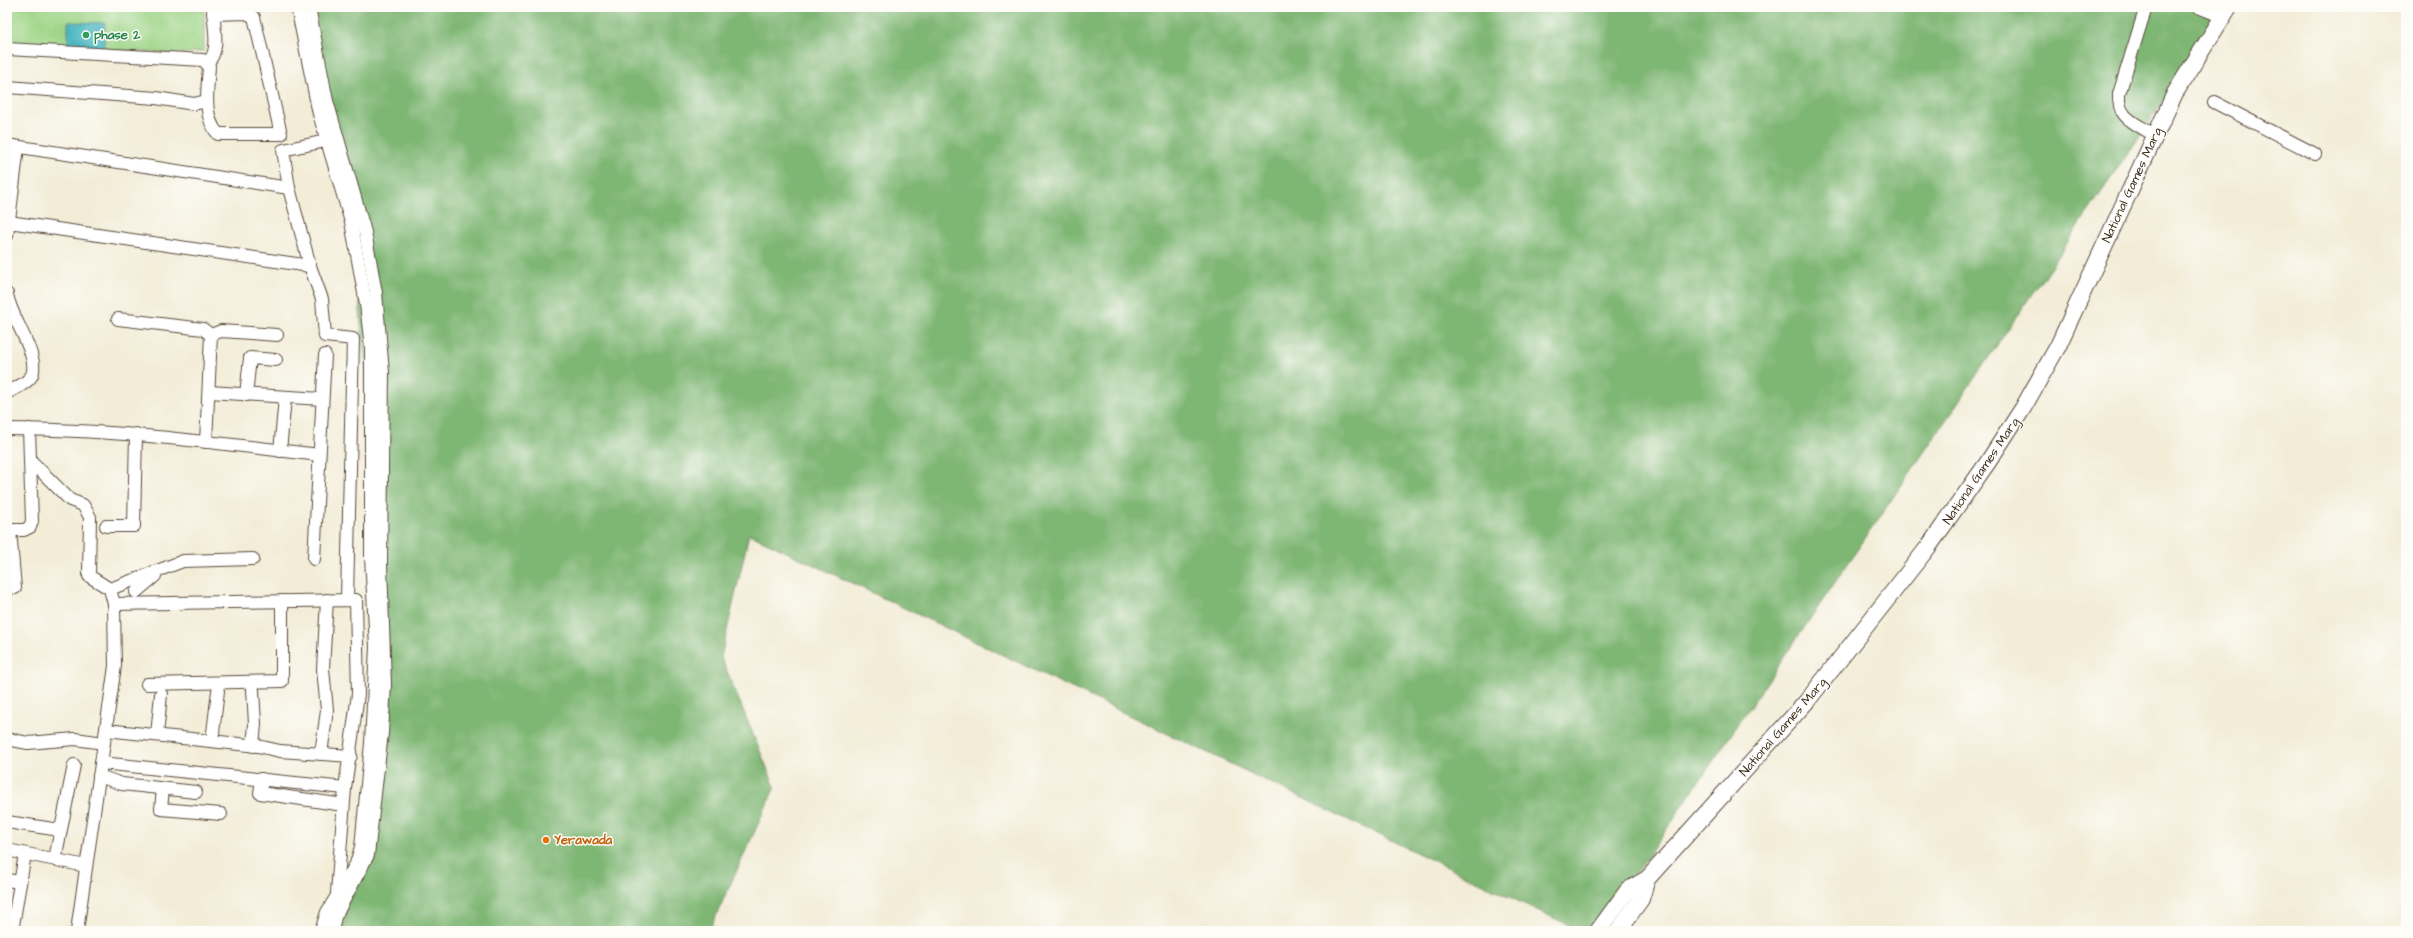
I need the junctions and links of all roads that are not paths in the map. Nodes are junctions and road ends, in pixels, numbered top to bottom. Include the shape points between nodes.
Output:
1 (297, 7) edge
2 (309, 7) edge
3 (2146, 7) edge
4 (2198, 7) edge
5 (213, 11) edge
6 (2226, 12) edge
7 (7, 49) edge
8 (208, 62) junction
9 (7, 87) edge
10 (206, 101) junction
11 (2214, 102) dead end
12 (2154, 135) junction
13 (326, 141) junction
14 (13, 146) edge
15 (2316, 154) dead end
16 (289, 188) junction
17 (9, 222) junction
18 (7, 236) edge
19 (310, 266) junction
20 (7, 294) edge
21 (118, 319) dead end
22 (211, 335) junction
23 (276, 335) dead end
24 (324, 355) dead end
25 (276, 360) dead end
26 (209, 392) junction
27 (7, 393) edge
28 (246, 395) junction
29 (285, 398) junction
30 (322, 399) junction
31 (7, 429) edge
32 (28, 429) junction
33 (136, 434) junction
34 (206, 442) junction
35 (280, 451) junction
36 (319, 455) junction
37 (31, 461) junction
38 (106, 526) dead end
39 (8, 530) edge
40 (252, 559) dead end
41 (314, 559) dead end
42 (183, 561) junction
43 (15, 588) dead end
44 (110, 589) junction
45 (136, 592) dead end
46 (347, 599) junction
47 (282, 600) junction
48 (327, 600) junction
49 (114, 604) junction
50 (147, 684) dead end
51 (253, 690) dead end
52 (218, 691) dead end
53 (161, 694) dead end
54 (106, 730) junction
55 (157, 735) junction
56 (7, 739) edge
57 (212, 741) junction
58 (104, 743) junction
59 (253, 746) junction
60 (321, 754) junction
61 (351, 756) junction
62 (101, 763) junction
63 (74, 765) dead end
64 (99, 776) junction
65 (262, 779) junction
66 (346, 788) junction
67 (163, 789) junction
68 (196, 792) dead end
69 (337, 804) dead end
70 (221, 814) dead end
71 (7, 822) edge
72 (60, 830) junction
73 (7, 850) edge
74 (25, 854) junction
75 (55, 859) junction
76 (86, 866) junction
77 (1647, 879) junction
78 (7, 880) edge
79 (20, 882) junction
80 (336, 896) junction
81 (75, 930) edge
82 (13, 931) edge
83 (321, 931) edge
84 (332, 931) edge
85 (1598, 931) edge
86 (1618, 931) edge

1 - 13 street via 311,82
2 - 84 street via 327,101 364,232 377,299 383,372 382,564 385,685 382,733 368,856 337,912
3 - 12 street via 2118,94 2118,106 2120,113
4 - 6 street
5 - 8 street via 215,45 212,58
5 - 10 street via 246,13 254,16 280,134 218,134
6 - 12 main road, National Games Marg via 2188,69
7 - 8 street
8 - 10 street
9 - 10 street via 156,98 194,104
11 - 15 street
12 - 77 main road, National Games Marg via 2058,346 2023,408 1988,462 1929,546 1807,701
13 - 16 street via 283,150
13 - 80 street via 351,222 369,324 372,406 371,557 376,647 371,743 361,847 356,864
14 - 16 street
14 - 17 street
16 - 19 street
17 - 18 street
17 - 19 street
19 - 46 street via 322,299 325,336 353,339 354,345
20 - 27 street via 12,314 31,353 33,366 32,375 28,380
21 - 22 street via 203,329
22 - 23 street via 222,331
22 - 26 street
24 - 30 street
25 - 28 street via 250,358
26 - 28 street
26 - 34 street
28 - 29 street
29 - 30 street
29 - 35 street
30 - 36 street
31 - 32 street
32 - 33 street
32 - 37 street
33 - 34 street
33 - 38 street via 134,526
34 - 35 street
35 - 36 street
36 - 41 street
37 - 39 street via 32,521 30,527 24,530
37 - 44 street via 70,500 83,504 90,517 89,576
39 - 43 street
40 - 42 street
42 - 44 street
42 - 45 street via 183,570 152,577
44 - 49 street
46 - 48 street
46 - 61 street via 356,600 357,604 358,694
47 - 48 street
47 - 49 street
47 - 50 street via 282,681
48 - 60 street via 323,669 327,710
49 - 54 street via 116,666
51 - 59 street
52 - 57 street
53 - 55 street
54 - 55 street
54 - 58 street
55 - 57 street
56 - 58 street via 28,743 75,739
57 - 59 street
58 - 62 street
59 - 60 street
60 - 61 street
61 - 66 street
62 - 64 street
62 - 65 street
63 - 72 street
64 - 67 street via 122,784
64 - 76 street
65 - 66 street
65 - 69 street via 260,793
66 - 80 street
67 - 68 street
67 - 70 street via 161,809
71 - 72 street
72 - 75 street
73 - 74 street
74 - 75 street
74 - 79 street
75 - 76 street
76 - 81 street
77 - 85 main road, National Games Marg via 1628,890
77 - 86 main road, National Games Marg via 1641,899
78 - 79 street
79 - 82 street
80 - 83 street

